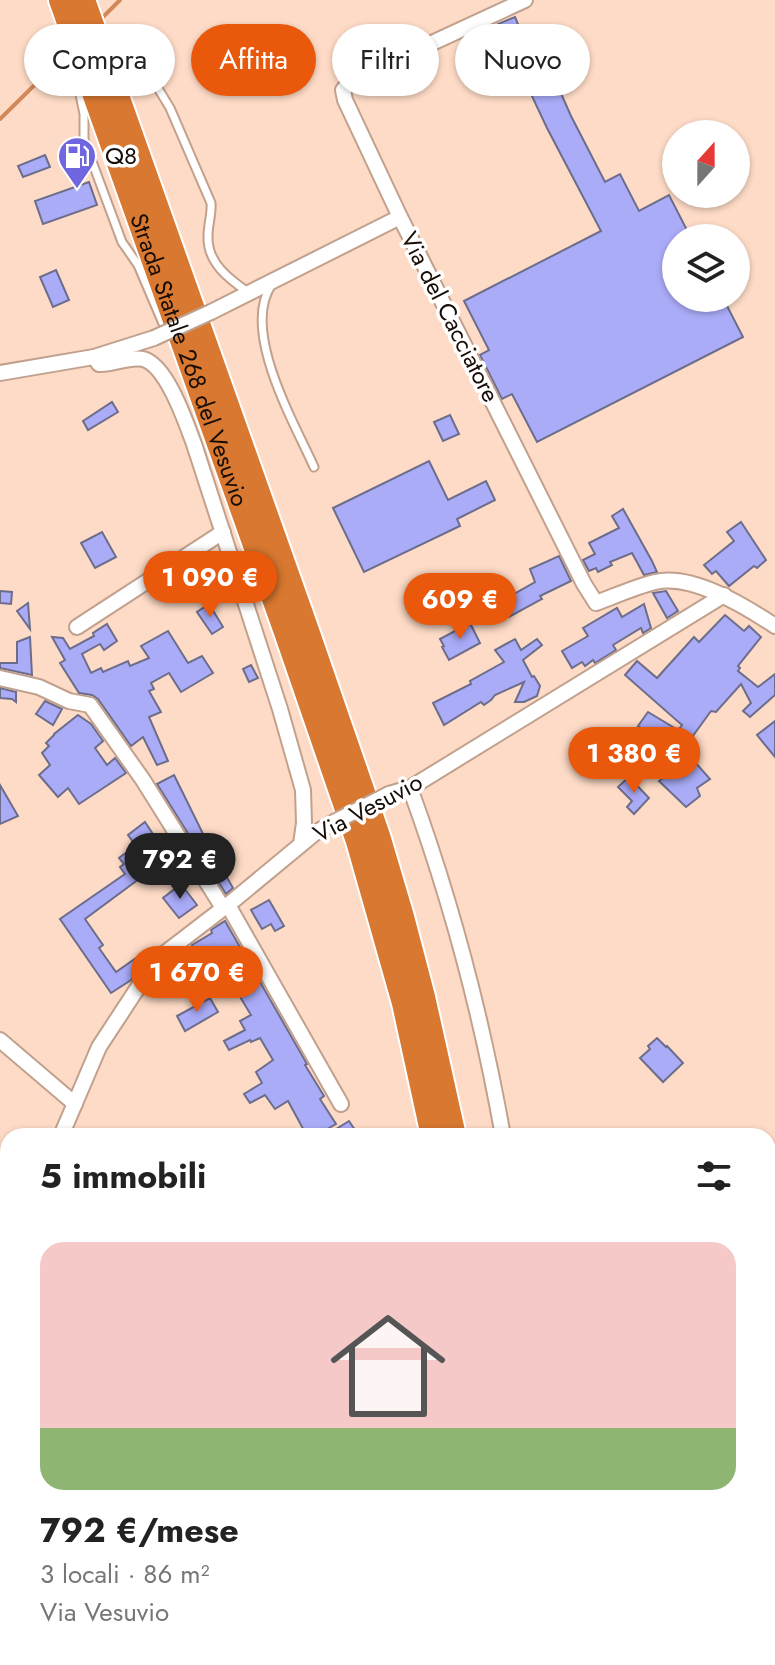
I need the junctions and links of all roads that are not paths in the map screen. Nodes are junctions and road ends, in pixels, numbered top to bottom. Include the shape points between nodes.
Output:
1 (60, 0) edge
2 (83, 0) edge
3 (525, 0) edge
4 (62, 24) edge
5 (81, 96) edge
6 (163, 96) edge
7 (400, 217) junction
8 (276, 279) junction
9 (249, 293) junction
10 (170, 340) dead end
11 (177, 352) dead end
12 (94, 357) junction
13 (0, 373) edge
14 (199, 390) junction
15 (314, 467) dead end
16 (223, 532) junction
17 (724, 595) junction
18 (775, 626) edge
19 (77, 627) dead end
20 (0, 678) edge
21 (410, 788) junction
22 (301, 844) junction
23 (226, 907) junction
24 (0, 1040) edge
25 (75, 1104) junction
26 (341, 1104) dead end
27 (64, 1128) edge
28 (431, 1128) edge
29 (452, 1128) edge
30 (502, 1128) edge

1 - 4 lane
1 - 14 highway, Strada Statale 268 del Vesuvio
2 - 29 highway, Strada Statale 268 del Vesuvio via 378,836
3 - 7 street, Via del Cacciatore via 352,80 343,90
5 - 10 lane via 84,140 122,242 138,265
6 - 9 lane via 211,203 208,237 213,257 226,276
7 - 8 street
7 - 17 street, Via del Cacciatore via 596,603 657,581 679,581
8 - 9 street
8 - 15 lane via 263,308 265,351
9 - 12 street, bridge via 154,338
11 - 14 lane
12 - 13 street
12 - 16 street via 109,365 143,359 157,368 178,403
14 - 28 highway, Strada Statale 268 del Vesuvio via 358,841 404,1003
16 - 19 street
16 - 22 street via 303,790
17 - 18 street
17 - 21 street, Via Vesuvio
20 - 23 street via 90,705
21 - 22 street, Via Vesuvio, bridge via 334,822
21 - 30 street via 467,971
22 - 23 street, Via Vesuvio
23 - 25 street, Via Vesuvio via 156,960 99,1047
23 - 26 street
24 - 25 street
25 - 27 street, Via Vesuvio

